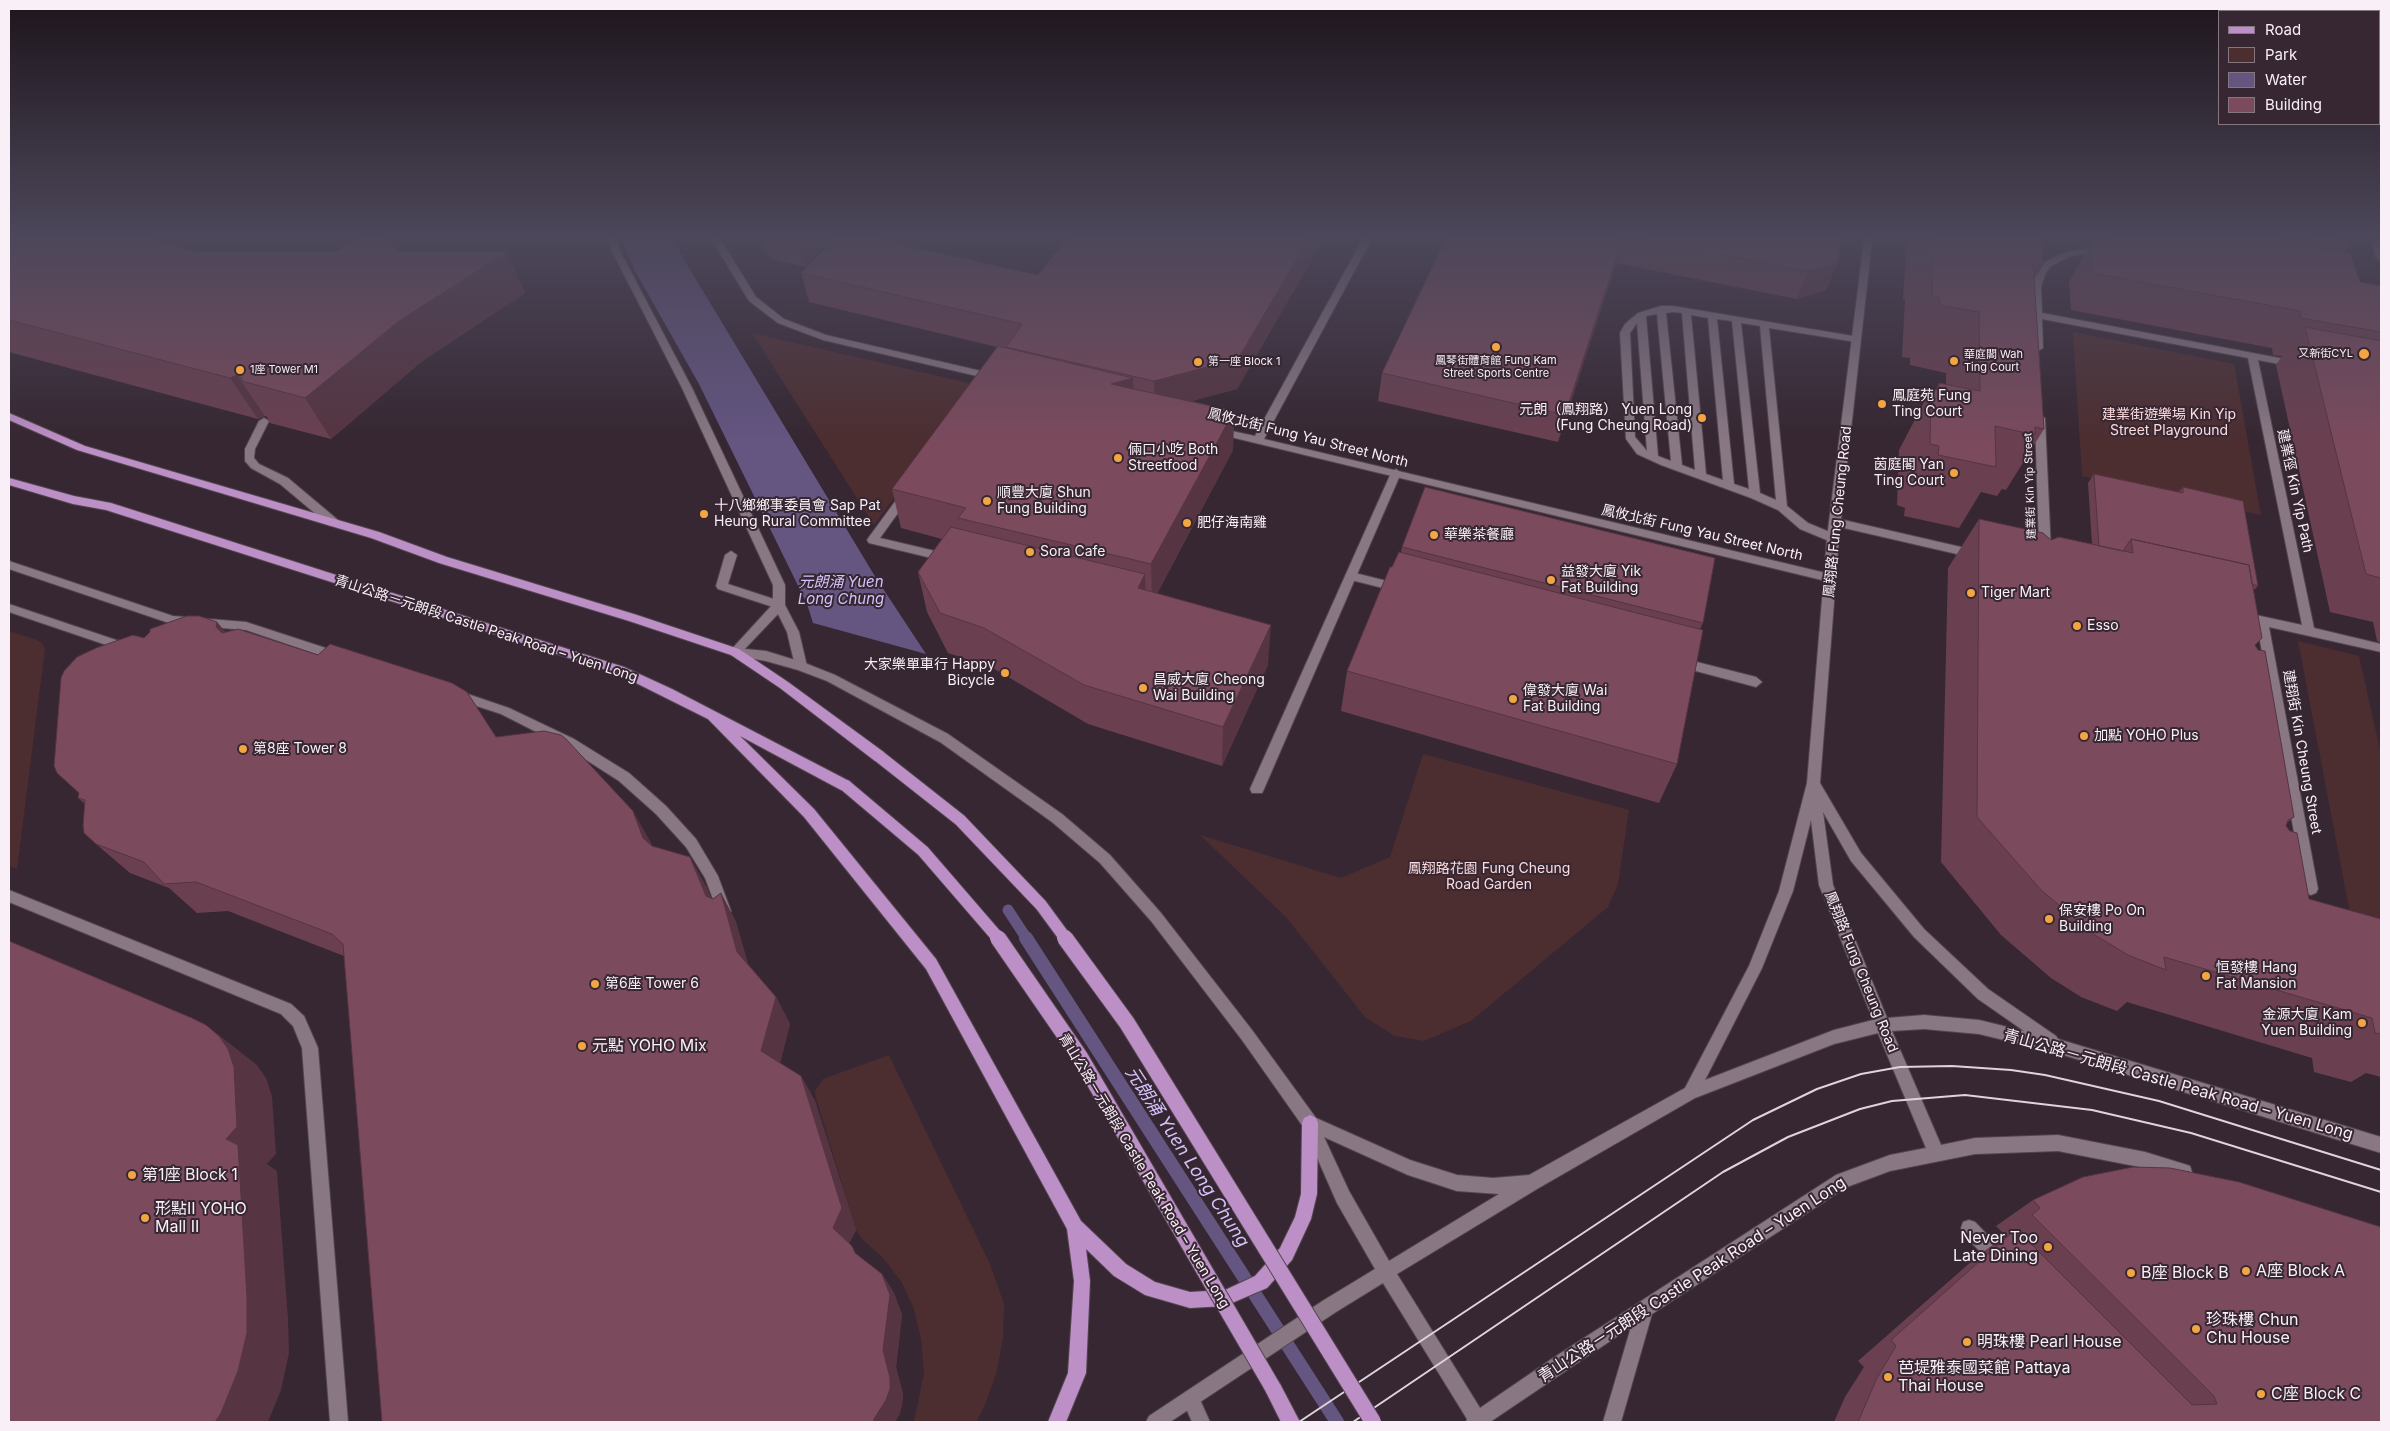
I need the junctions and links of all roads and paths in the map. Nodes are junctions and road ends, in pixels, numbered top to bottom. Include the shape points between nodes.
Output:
1 (645, 307) edge
2 (762, 307) edge
3 (1331, 307) edge
4 (1860, 307) edge
5 (2037, 307) edge
6 (1661, 309) junction
7 (1686, 310) junction
8 (1712, 314) junction
9 (2037, 315) junction
10 (1641, 316) junction
11 (1736, 318) junction
12 (1764, 323) junction
13 (1856, 339) junction
14 (2038, 354) edge
15 (2252, 356) junction
16 (2307, 366) edge
17 (995, 381) edge
18 (2040, 404) edge
19 (9, 416) edge
20 (264, 421) edge
21 (1212, 429) edge
22 (1258, 440) junction
23 (1653, 458) junction
24 (1677, 467) junction
25 (1396, 474) junction
26 (1700, 475) junction
27 (9, 481) edge
28 (1729, 485) junction
29 (913, 486) edge
30 (1755, 495) junction
31 (1782, 507) junction
32 (1835, 522) junction
33 (334, 523) junction
34 (1833, 538) junction
35 (731, 555) dead end
36 (1982, 556) edge
37 (960, 561) edge
38 (2045, 561) edge
39 (9, 565) edge
40 (1351, 576) junction
41 (1830, 578) junction
42 (1407, 591) edge
43 (779, 605) junction
44 (9, 608) edge
45 (2234, 614) edge
46 (2262, 620) junction
47 (2309, 631) junction
48 (303, 645) junction
49 (2381, 648) edge
50 (136, 651) edge
51 (277, 651) edge
52 (736, 652) junction
53 (347, 659) edge
54 (1672, 660) edge
55 (801, 666) junction
56 (1756, 682) dead end
57 (443, 691) edge
58 (2261, 704) edge
59 (2278, 708) junction
60 (713, 717) junction
61 (1814, 783) junction
62 (1258, 789) dead end
63 (2292, 884) edge
64 (9, 896) edge
65 (728, 920) edge
66 (1882, 1025) junction
67 (2057, 1046) junction
68 (1690, 1093) junction
69 (1310, 1123) junction
70 (2381, 1145) edge
71 (1936, 1153) junction
72 (2202, 1178) edge
73 (1531, 1183) junction
74 (1075, 1226) junction
75 (1969, 1228) dead end
76 (2010, 1270) edge
77 (1386, 1272) junction
78 (1645, 1310) junction
79 (1191, 1399) junction
80 (339, 1422) edge
81 (1057, 1422) edge
82 (1155, 1422) edge
83 (1201, 1422) edge
84 (1291, 1422) edge
85 (1373, 1422) edge
86 (1477, 1422) edge
87 (1612, 1422) edge

1 - 43 street via 687,388 779,585
2 - 17 street via 781,321 823,337
3 - 22 street
4 - 13 street, 鳳翔路 Fung Cheung Road
5 - 9 street
6 - 7 street
6 - 10 street
6 - 24 street
7 - 8 street
7 - 26 street
8 - 11 street
8 - 28 street
9 - 14 street
9 - 15 street
10 - 23 street
10 - 23 street via 1624,333 1630,437 1641,452
11 - 12 street
11 - 30 street
12 - 13 street
12 - 31 street
13 - 32 street, 鳳翔路 Fung Cheung Road
15 - 16 street
15 - 47 street, 建業徑 Kin Yip Path
18 - 38 street, 建業街 Kin Yip Street
19 - 33 main road, 青山公路－元朗段 Castle Peak Road – Yuen Long via 81,448
20 - 33 street via 250,449 249,459 255,466 284,481
21 - 22 street, 鳳攸北街 Fung Yau Street North
22 - 25 street, 鳳攸北街 Fung Yau Street North
23 - 24 street
24 - 26 street
25 - 40 street
25 - 41 street, 鳳攸北街 Fung Yau Street North
26 - 28 street
27 - 60 main road, 青山公路－元朗段 Castle Peak Road – Yuen Long via 73,500 107,506 620,670
28 - 30 street
29 - 37 street via 873,540
30 - 31 street
31 - 34 street via 1804,526
32 - 34 street, 鳳翔路 Fung Cheung Road
32 - 36 street
33 - 52 main road, 青山公路－元朗段 Castle Peak Road – Yuen Long
34 - 41 street, 鳳翔路 Fung Cheung Road
35 - 43 street via 722,586
39 - 48 street via 172,620 246,626
40 - 42 street
40 - 62 street
41 - 61 street, 鳳翔路 Fung Cheung Road
43 - 52 street
43 - 55 street via 793,632
44 - 50 street
45 - 46 street
46 - 47 street
46 - 59 street, 建翔街 Kin Cheung Street
47 - 49 street
48 - 51 street
48 - 53 street
52 - 55 street, 青山公路－元朗段 Castle Peak Road – Yuen Long
52 - 85 main road, 青山公路－元朗段 Castle Peak Road – Yuen Long, bridge via 960,820 1041,904 1127,1023
54 - 56 street
55 - 69 street, 青山公路－元朗段 Castle Peak Road – Yuen Long via 831,678 944,738 1057,818 1104,859 1162,925
57 - 65 street via 505,711 570,743 624,777 662,810 690,843 711,876
58 - 59 street
59 - 63 street, 建翔街 Kin Cheung Street via 2311,890
60 - 74 main road via 809,813 931,964
60 - 84 main road, 青山公路－元朗段 Castle Peak Road – Yuen Long, bridge via 846,786 923,851 996,935 1080,1057
61 - 66 street, 鳳翔路 Fung Cheung Road via 1826,885
61 - 67 street via 1856,857 1919,933 1983,994
61 - 68 street, 鳳翔路 Fung Cheung Road via 1786,891 1755,968
64 - 80 street via 286,1009 299,1021 310,1048
66 - 67 street, 青山公路－元朗段 Castle Peak Road – Yuen Long via 1924,1022 1980,1027
66 - 68 street, 青山公路－元朗段 Castle Peak Road – Yuen Long via 1834,1037
66 - 71 street, 鳳翔路 Fung Cheung Road
67 - 70 street, 青山公路－元朗段 Castle Peak Road – Yuen Long
68 - 73 street, 青山公路－元朗段 Castle Peak Road – Yuen Long
69 - 73 street, 青山公路－元朗段 Castle Peak Road – Yuen Long via 1408,1167 1457,1183 1493,1186
69 - 74 main road, bridge via 1309,1194 1303,1219 1286,1254 1261,1282 1224,1298 1190,1300 1150,1289 1120,1270
69 - 77 street, 青山公路－元朗段 Castle Peak Road – Yuen Long via 1343,1197
71 - 72 street, 青山公路－元朗段 Castle Peak Road – Yuen Long via 1975,1146 2058,1143 2136,1158
71 - 78 street, 青山公路－元朗段 Castle Peak Road – Yuen Long via 1890,1163 1842,1181
73 - 77 street, 青山公路－元朗段 Castle Peak Road – Yuen Long
74 - 81 main road via 1082,1281 1077,1373
75 - 76 street
77 - 79 street, 青山公路－元朗段 Castle Peak Road – Yuen Long, bridge
77 - 86 street, 青山公路－元朗段 Castle Peak Road – Yuen Long
78 - 86 street, 青山公路－元朗段 Castle Peak Road – Yuen Long via 1559,1364
78 - 87 street
79 - 82 street, 青山公路－元朗段 Castle Peak Road – Yuen Long
79 - 83 street

